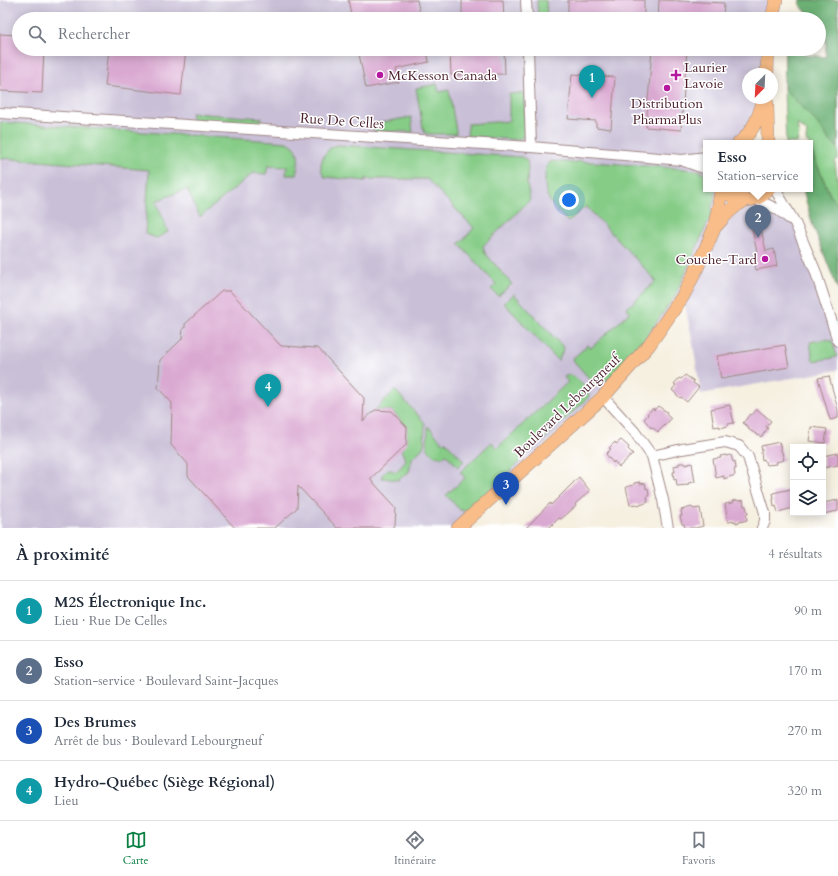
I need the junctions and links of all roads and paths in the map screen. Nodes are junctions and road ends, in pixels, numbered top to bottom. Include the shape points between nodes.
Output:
1 (526, 0) edge
2 (776, 0) edge
3 (526, 12) edge
4 (773, 12) edge
5 (528, 56) edge
6 (768, 56) edge
7 (767, 68) edge
8 (763, 104) edge
9 (765, 104) edge
10 (0, 113) edge
11 (742, 140) edge
12 (768, 140) edge
13 (531, 147) junction
14 (703, 157) edge
15 (682, 160) junction
16 (703, 168) edge
17 (721, 192) edge
18 (726, 192) edge
19 (766, 192) edge
20 (777, 192) edge
21 (750, 200) junction
22 (795, 223) junction
23 (714, 229) junction
24 (838, 341) edge
25 (603, 397) junction
26 (652, 456) junction
27 (463, 527) edge
28 (668, 528) edge
29 (762, 528) edge

1 - 3 street
2 - 4 main road
5 - 13 street
6 - 7 main road
8 - 11 main road via 755,124
9 - 12 main road
10 - 13 street, Rue De Celles
13 - 15 street, Rue De Celles
14 - 15 street, Rue De Celles
15 - 16 street, Rue De Celles
17 - 23 main road, Boulevard Lebourgneuf
18 - 21 main road via 733,197
19 - 21 main road, Boulevard Lebourgneuf
20 - 22 street
21 - 22 street via 777,209
21 - 23 main road, Boulevard Lebourgneuf via 727,212
22 - 24 street via 815,270
23 - 25 main road, Boulevard Lebourgneuf via 683,296 650,345
25 - 26 street via 634,431
25 - 27 main road, Boulevard Lebourgneuf
26 - 28 street
26 - 29 street via 725,442 739,446 748,457 765,513

